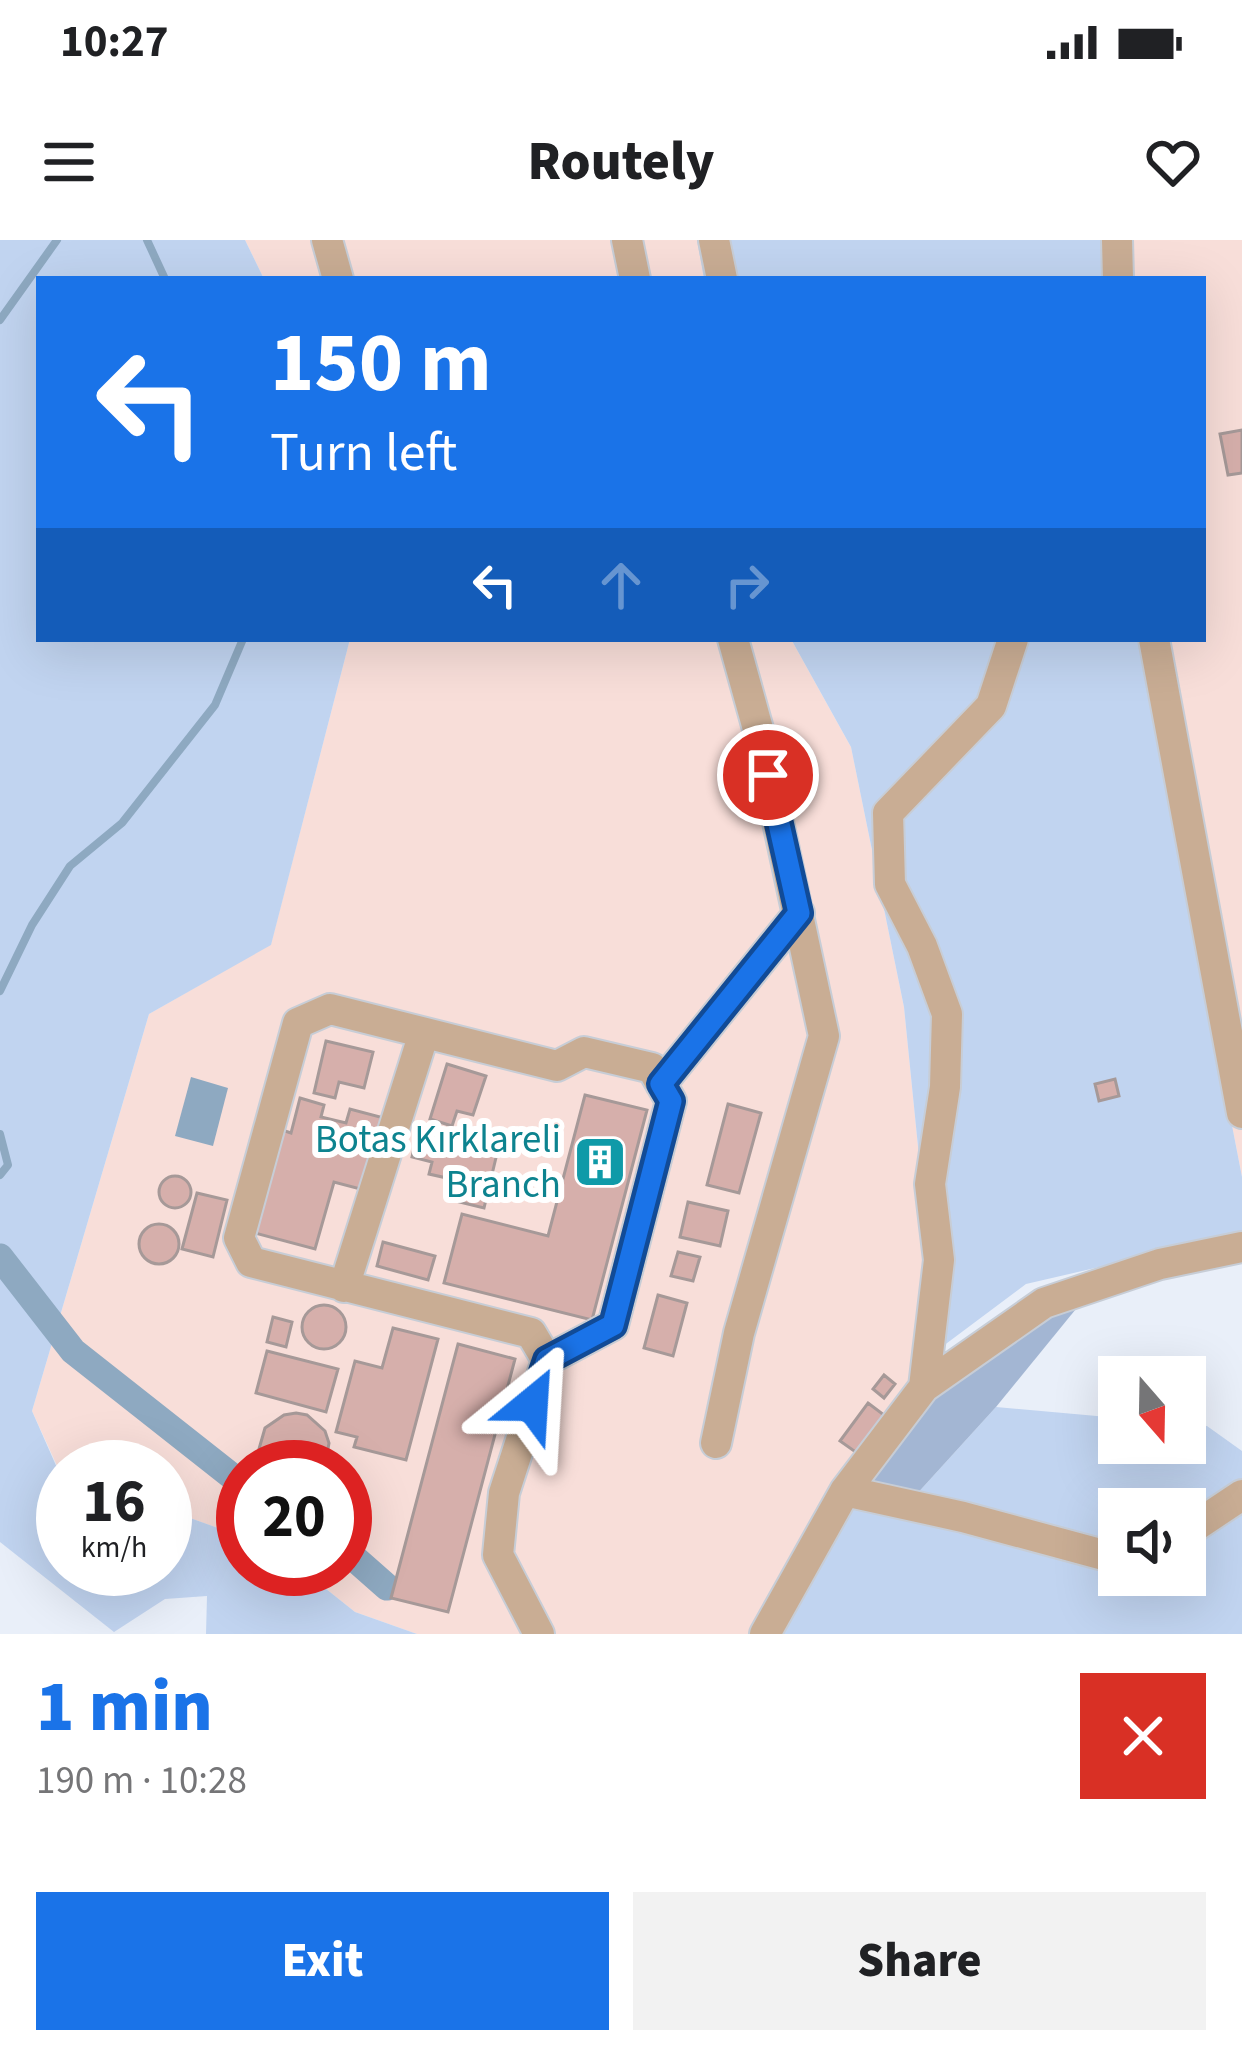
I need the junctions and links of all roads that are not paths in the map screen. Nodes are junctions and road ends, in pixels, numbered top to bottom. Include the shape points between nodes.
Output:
1 (327, 240) edge
2 (627, 240) edge
3 (714, 240) edge
4 (1117, 240) edge
5 (337, 276) edge
6 (634, 276) edge
7 (721, 276) edge
8 (1118, 276) edge
9 (735, 642) edge
10 (1012, 642) edge
11 (1155, 642) edge
12 (799, 913) junction
13 (424, 1033) junction
14 (661, 1084) junction
15 (1242, 1113) edge
16 (1242, 1247) edge
17 (344, 1287) junction
18 (547, 1360) junction
19 (924, 1387) junction
20 (716, 1443) dead end
21 (845, 1491) junction
22 (1242, 1495) edge
23 (1206, 1519) edge
24 (1098, 1554) edge
25 (539, 1634) edge
26 (765, 1634) edge

1 - 5 street
2 - 6 street
3 - 7 street
4 - 8 street
9 - 12 street
10 - 19 street via 991,706 888,813 890,884 946,1014 930,1184 939,1260
11 - 15 street
12 - 14 street
12 - 20 street via 824,1036
13 - 14 street via 556,1066 584,1052 652,1068
13 - 17 street
13 - 17 street via 330,1009 298,1023 239,1238 251,1262
14 - 18 street via 671,1101 613,1325
16 - 19 street via 1044,1303
17 - 18 street via 531,1333
18 - 25 street via 504,1493 498,1555
19 - 21 street
21 - 24 street
21 - 26 street
22 - 23 street

